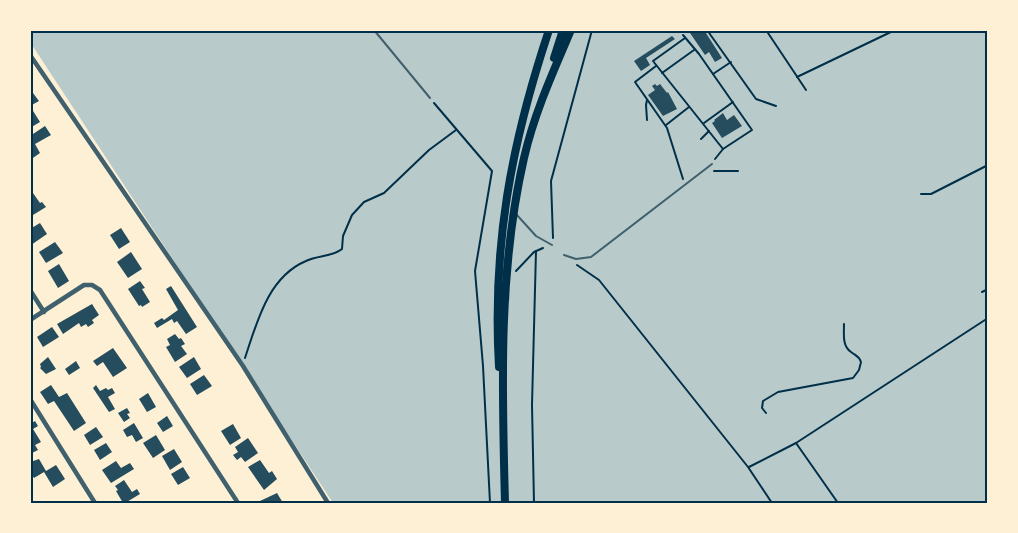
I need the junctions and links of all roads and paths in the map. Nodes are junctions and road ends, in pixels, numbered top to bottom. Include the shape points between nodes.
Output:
1 (374, 30) edge
2 (549, 30) edge
3 (563, 30) edge
4 (571, 30) edge
5 (592, 30) edge
6 (679, 30) edge
7 (707, 30) edge
8 (766, 30) edge
9 (895, 30) edge
10 (685, 38) junction
11 (694, 50) junction
12 (30, 55) edge
13 (730, 62) junction
14 (656, 66) junction
15 (662, 73) junction
16 (713, 74) junction
17 (797, 77) junction
18 (806, 90) dead end
19 (430, 98) joint
20 (542, 100) junction
21 (647, 100) junction
22 (733, 102) junction
23 (776, 105) dead end
24 (689, 107) junction
25 (647, 120) dead end
26 (703, 123) junction
27 (666, 125) junction
28 (456, 130) junction
29 (709, 131) junction
30 (701, 139) dead end
31 (723, 149) junction
32 (712, 164) joint
33 (988, 165) edge
34 (705, 170) junction
35 (738, 171) dead end
36 (681, 172) dead end
37 (921, 194) dead end
38 (514, 212) junction
39 (552, 245) junction
40 (536, 251) junction
41 (564, 255) joint
42 (506, 282) junction
43 (988, 289) edge
44 (30, 290) edge
45 (982, 292) dead end
46 (44, 312) junction
47 (988, 318) edge
48 (30, 320) edge
49 (844, 324) dead end
50 (243, 366) junction
51 (30, 399) edge
52 (766, 413) dead end
53 (503, 423) junction
54 (796, 443) junction
55 (748, 467) junction
56 (95, 503) edge
57 (238, 503) edge
58 (328, 503) edge
59 (490, 503) edge
60 (505, 503) edge
61 (534, 503) edge
62 (772, 503) edge
63 (838, 503) edge

1 - 19 lane
2 - 53 main road via 530,88 507,187 500,237 497,335
3 - 20 main road
4 - 20 main road
5 - 39 path via 551,181
6 - 10 path
7 - 13 path
8 - 17 path
9 - 17 path
10 - 11 path
10 - 14 path via 653,61
11 - 15 path
11 - 16 path
12 - 50 street
13 - 16 path
13 - 23 path via 756,99
14 - 15 path
14 - 21 path via 635,82
15 - 24 path
16 - 22 path
17 - 18 path
19 - 28 path
20 - 38 main road via 524,157
21 - 25 path
21 - 27 path
22 - 26 path
22 - 31 path via 752,130
24 - 26 path
24 - 27 path
26 - 29 path
27 - 36 path
28 - 50 path via 384,193 364,202 352,215 342,249 307,261 282,277 257,318
28 - 59 path via 492,171 475,271
29 - 30 path
29 - 31 path
31 - 32 path
32 - 34 lane
33 - 37 path via 931,194
34 - 35 path
34 - 41 lane via 591,257 576,259
38 - 39 lane via 536,236
38 - 42 main road
39 - 40 path
40 - 42 path
40 - 61 path
41 - 55 path via 599,280
42 - 53 main road
43 - 45 path
44 - 46 street
46 - 48 street
46 - 57 street via 84,285 100,290
47 - 54 path
49 - 52 path via 844,343 861,362 853,378 778,392 763,401
50 - 58 street
51 - 56 street
53 - 60 main road
54 - 55 path
54 - 63 path
55 - 62 path

